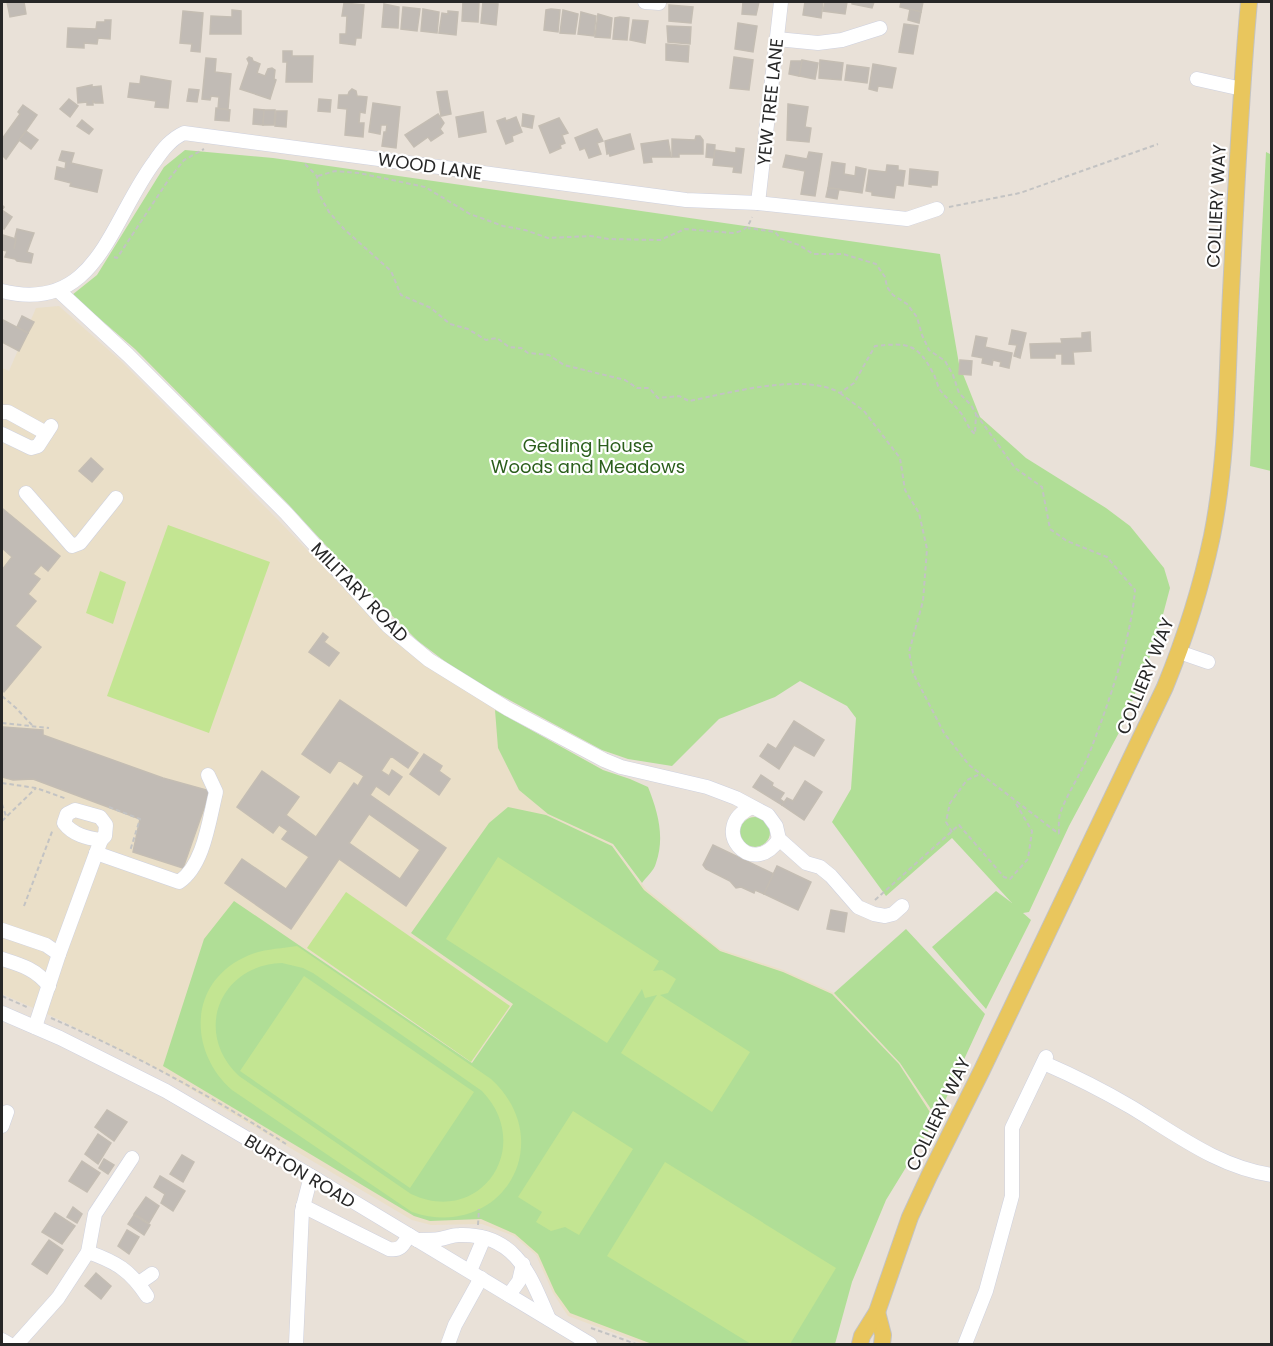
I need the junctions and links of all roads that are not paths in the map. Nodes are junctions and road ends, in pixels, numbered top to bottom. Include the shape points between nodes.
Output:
1 (782, 2) edge
2 (1249, 2) edge
3 (880, 28) dead end
4 (777, 39) junction
5 (1197, 79) dead end
6 (1242, 89) junction
7 (758, 203) junction
8 (937, 209) road end
9 (2, 291) edge
10 (59, 291) junction
11 (2, 412) edge
12 (2, 434) edge
13 (26, 494) dead end
14 (116, 498) dead end
15 (1179, 652) junction
16 (1208, 662) dead end
17 (208, 775) dead end
18 (752, 807) junction
19 (779, 839) junction
20 (902, 906) dead end
21 (2, 930) edge
22 (59, 954) junction
23 (2, 959) edge
24 (49, 986) junction
25 (2, 1013) edge
26 (35, 1027) junction
27 (132, 1158) dead end
28 (1272, 1175) edge
29 (311, 1176) junction
30 (303, 1206) junction
31 (483, 1230) junction
32 (413, 1238) junction
33 (88, 1252) junction
34 (523, 1264) junction
35 (152, 1274) dead end
36 (476, 1275) junction
37 (139, 1283) junction
38 (510, 1295) junction
39 (147, 1296) dead end
40 (878, 1312) junction
41 (549, 1319) junction
42 (2, 1340) edge
43 (9, 1344) edge
44 (17, 1344) edge
45 (296, 1344) edge
46 (448, 1344) edge
47 (590, 1344) edge
48 (860, 1344) edge
49 (882, 1344) edge
50 (965, 1344) edge

1 - 4 street, YEW TREE LANE
2 - 6 main road, COLLIERY WAY
3 - 4 street via 818,43
4 - 7 street, YEW TREE LANE
5 - 6 street
6 - 15 main road, COLLIERY WAY via 1222,465 1212,535
7 - 8 street, WOOD LANE via 907,219
7 - 10 street, WOOD LANE via 686,200 184,133 174,138 148,170 98,257 86,272
9 - 10 street, WOOD LANE via 32,296
10 - 18 street, MILITARY ROAD via 286,513 388,626 429,660 508,709 604,760 707,787
11 - 12 street via 49,429 38,446 31,448
13 - 14 street via 72,546 80,543
15 - 16 street
15 - 40 main road, COLLIERY WAY via 1114,797 910,1217
17 - 22 street via 216,792 208,847 189,875 179,882 98,847
18 - 19 street, MILITARY ROAD via 768,815
18 - 19 street via 734,820 738,847 758,855 773,849
19 - 20 street via 806,862 831,876 858,907 874,915 892,914
21 - 22 street via 46,945
22 - 24 street
23 - 24 street via 33,970
24 - 26 street
25 - 26 street, BURTON ROAD
26 - 29 street, BURTON ROAD via 166,1091
27 - 33 street via 95,1214
28 - 50 street via 1220,1161 1045,1060 1012,1128 1012,1196 986,1291
29 - 30 street
29 - 32 street, BURTON ROAD
30 - 32 street via 388,1249 401,1248
30 - 45 street
31 - 32 street via 440,1239
31 - 34 street
31 - 36 street
32 - 36 street, BURTON ROAD
33 - 37 street via 109,1259
33 - 44 street via 58,1298
34 - 38 street
34 - 41 street
35 - 37 street
36 - 38 street, BURTON ROAD
36 - 46 street
37 - 39 street
38 - 41 street, BURTON ROAD
40 - 48 main road, COLLIERY WAY
40 - 49 main road, COLLIERY WAY
41 - 47 street, BURTON ROAD
42 - 43 street

